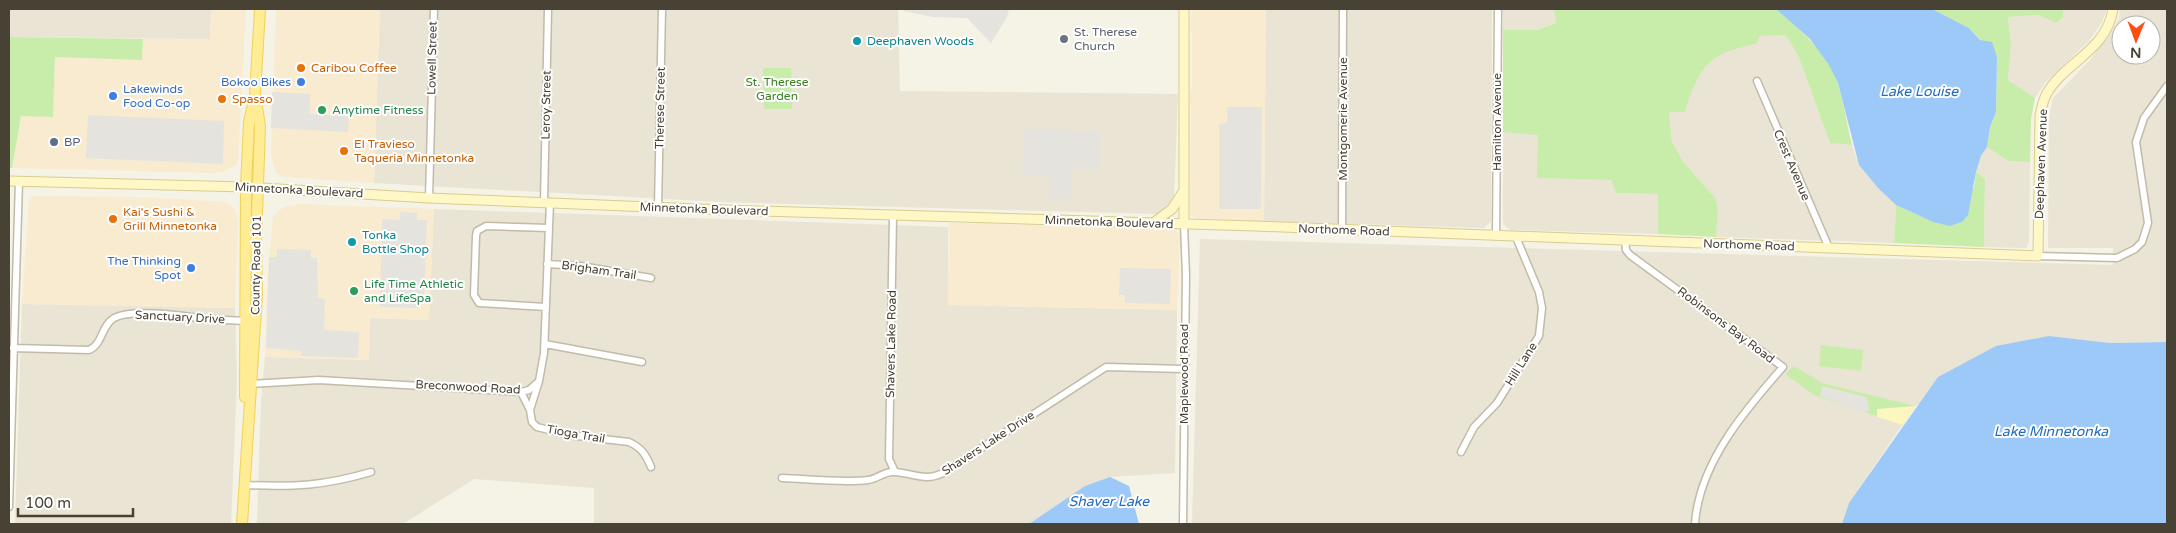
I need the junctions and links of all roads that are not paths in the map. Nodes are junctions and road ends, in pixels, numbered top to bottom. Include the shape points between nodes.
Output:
1 (260, 9) edge
2 (434, 9) edge
3 (548, 9) edge
4 (662, 9) edge
5 (1184, 9) edge
6 (1343, 9) edge
7 (1498, 9) edge
8 (2113, 9) edge
9 (1757, 81) dead end
10 (2167, 86) edge
11 (255, 95) junction
12 (9, 180) edge
13 (19, 181) junction
14 (246, 187) junction
15 (258, 188) junction
16 (1183, 192) junction
17 (429, 198) junction
18 (547, 202) junction
19 (658, 207) junction
20 (893, 215) junction
21 (1152, 224) junction
22 (1184, 225) junction
23 (549, 228) junction
24 (1342, 230) junction
25 (1496, 236) junction
26 (1516, 237) junction
27 (1625, 241) junction
28 (1829, 248) junction
29 (2038, 256) junction
30 (548, 264) junction
31 (651, 278) dead end
32 (546, 307) junction
33 (244, 321) junction
34 (545, 344) junction
35 (14, 348) junction
36 (642, 362) dead end
37 (1184, 369) junction
38 (539, 381) junction
39 (248, 384) junction
40 (521, 392) junction
41 (530, 410) junction
42 (1461, 452) dead end
43 (651, 467) dead end
44 (371, 472) dead end
45 (895, 472) junction
46 (782, 478) dead end
47 (245, 485) junction
48 (9, 507) edge
49 (242, 524) edge
50 (1183, 524) edge
51 (1695, 524) edge

1 - 11 main road, County Road 101
2 - 17 street, Lowell Street
3 - 18 street, Leroy Street
4 - 19 street, Therese Street
5 - 16 street, Minnetonka Boulevard
6 - 24 street, Montgomerie Avenue
7 - 25 street, Hamilton Avenue
8 - 29 street, Deephaven Avenue via 2108,26 2098,40 2058,79 2042,102
9 - 28 street, Crest Avenue
10 - 29 street, Northome Road via 2144,118 2136,142 2148,222 2142,242 2117,258
11 - 14 main road, County Road 101 via 249,122
11 - 15 main road, County Road 101 via 260,126
12 - 13 street, Minnetonka Boulevard
13 - 14 street, Minnetonka Boulevard
13 - 35 street
14 - 15 street, Minnetonka Boulevard
14 - 33 main road, County Road 101
15 - 17 street, Minnetonka Boulevard
15 - 39 main road, County Road 101 via 257,296
16 - 21 street via 1172,209
16 - 22 street, Minnetonka Boulevard
17 - 18 street, Minnetonka Boulevard
18 - 19 street, Minnetonka Boulevard
18 - 23 street, Breconwood Road
19 - 20 street, Minnetonka Boulevard
20 - 21 street, Minnetonka Boulevard
20 - 45 street, Shavers Lake Road via 889,459
21 - 22 street, Minnetonka Boulevard
22 - 24 street, Northome Road
22 - 37 street, Maplewood Road
23 - 30 street, Breconwood Road
23 - 32 street via 486,226 477,231 475,245 474,295 479,304
24 - 25 street, Northome Road
25 - 26 street, Northome Road
26 - 27 street, Northome Road
26 - 42 street, Hill Lane via 1539,292 1542,308 1539,336 1497,403 1474,427
27 - 28 street, Northome Road
27 - 51 street, Robinsons Bay Road via 1630,255 1783,367 1725,440 1702,490
28 - 29 street, Northome Road
30 - 31 street, Brigham Trail
30 - 32 street, Breconwood Road
32 - 34 street, Breconwood Road
33 - 35 street, Sanctuary Drive via 124,315 108,322 98,343 89,350
33 - 39 main road, County Road 101
34 - 36 street
34 - 38 street, Breconwood Road
35 - 48 street
37 - 45 street, Shavers Lake Drive via 1106,367 937,476 923,478
37 - 50 street, Maplewood Road
38 - 40 street, Breconwood Road
38 - 41 street
39 - 40 street, Breconwood Road via 319,380
39 - 47 main road, County Road 101
40 - 41 street
41 - 43 street, Tioga Trail via 532,422 537,427 569,435 620,440 637,446
44 - 47 street via 313,486
45 - 46 street, Shavers Lake Drive via 867,480
47 - 49 main road, County Road 101

